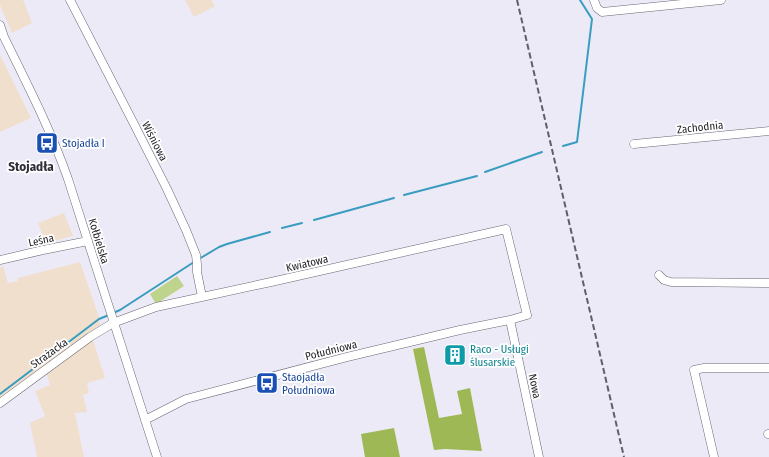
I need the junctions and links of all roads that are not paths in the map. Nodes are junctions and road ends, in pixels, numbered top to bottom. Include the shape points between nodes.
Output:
1 (70, 0) edge
2 (594, 0) edge
3 (721, 0) edge
4 (0, 25) edge
5 (2, 35) edge
6 (769, 131) edge
7 (634, 144) dead end
8 (88, 241) junction
9 (0, 260) edge
10 (659, 275) dead end
11 (769, 283) edge
12 (202, 297) junction
13 (527, 315) joint
14 (112, 317) junction
15 (510, 320) junction
16 (769, 368) edge
17 (0, 403) edge
18 (145, 420) junction
19 (157, 457) edge
20 (539, 457) edge
21 (714, 457) edge

1 - 12 street, Wiśniowa via 186,230 197,259
2 - 3 street via 602,12
4 - 5 street, Kołbielska
5 - 8 street, Kołbielska via 57,148
6 - 7 street, Zachodnia
8 - 9 street, Leśna
8 - 14 street, Kołbielska
10 - 11 street via 671,282
12 - 13 street, Kwiatowa via 506,229
12 - 14 street, Kwiatowa
13 - 15 street, Południowa
14 - 17 street, Strażacka via 90,337
14 - 18 street, Kołbielska
15 - 18 street, Południowa via 347,357 186,399
15 - 20 street, Nowa
16 - 21 street via 694,370
18 - 19 street, Kołbielska

